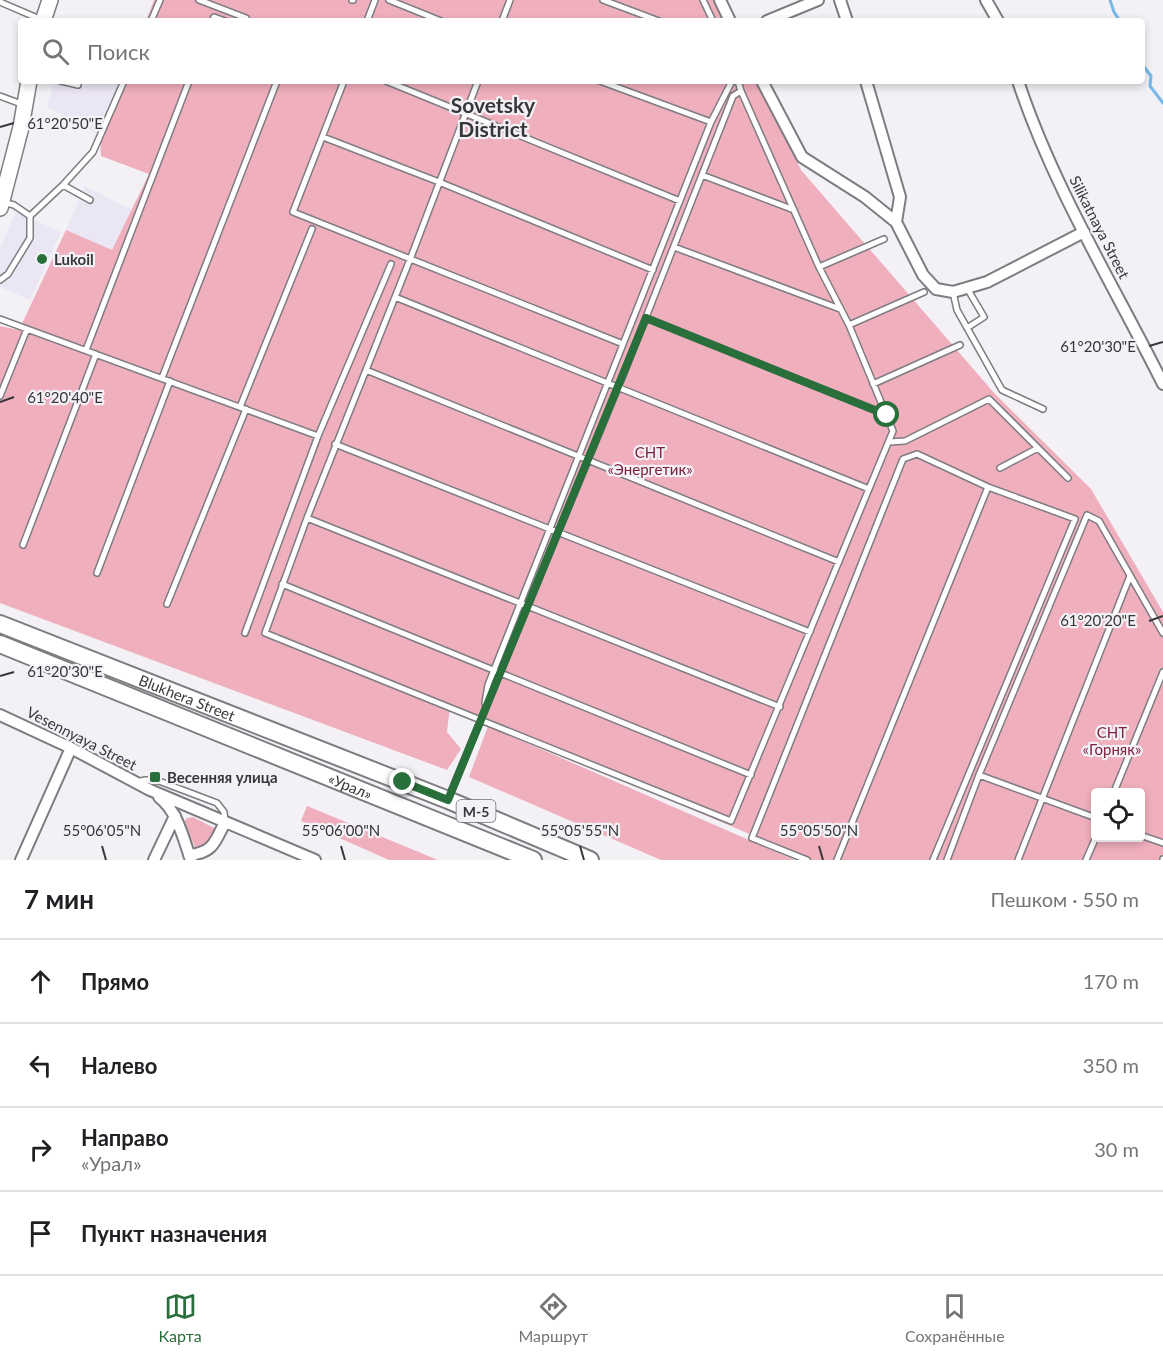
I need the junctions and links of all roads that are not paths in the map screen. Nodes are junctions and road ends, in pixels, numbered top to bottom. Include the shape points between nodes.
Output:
1 (50, 0) edge
2 (160, 0) edge
3 (199, 0) edge
4 (375, 0) edge
5 (389, 0) edge
6 (510, 0) edge
7 (603, 0) edge
8 (703, 0) edge
9 (720, 0) edge
10 (818, 0) edge
11 (840, 0) edge
12 (986, 0) edge
13 (0, 2) edge
14 (36, 18) edge
15 (44, 18) edge
16 (152, 18) edge
17 (246, 18) dead end
18 (368, 18) edge
19 (434, 18) edge
20 (503, 18) edge
21 (651, 18) edge
22 (712, 18) edge
23 (729, 18) edge
24 (774, 18) edge
25 (846, 18) edge
26 (996, 18) edge
27 (29, 84) edge
28 (71, 84) edge
29 (123, 84) edge
30 (188, 84) edge
31 (276, 84) edge
32 (343, 84) edge
33 (393, 84) edge
34 (477, 84) edge
35 (608, 84) edge
36 (730, 84) edge
37 (739, 84) edge
38 (764, 84) edge
39 (869, 84) edge
40 (1019, 84) edge
41 (78, 86) dead end
42 (741, 91) junction
43 (0, 96) edge
44 (25, 106) junction
45 (465, 113) junction
46 (711, 122) junction
47 (323, 137) junction
48 (702, 175) junction
49 (439, 182) junction
50 (63, 185) junction
51 (90, 200) dead end
52 (680, 201) junction
53 (1, 205) edge
54 (794, 210) junction
55 (30, 216) junction
56 (896, 222) junction
57 (312, 229) dead end
58 (1084, 232) junction
59 (884, 239) dead end
60 (674, 247) junction
61 (411, 257) junction
62 (392, 264) dead end
63 (819, 267) junction
64 (653, 270) junction
65 (0, 280) edge
66 (967, 288) junction
67 (924, 292) dead end
68 (953, 292) junction
69 (395, 297) junction
70 (840, 309) junction
71 (646, 318) junction
72 (0, 319) edge
73 (849, 325) junction
74 (967, 328) junction
75 (27, 329) junction
76 (623, 344) junction
77 (960, 345) dead end
78 (86, 350) junction
79 (96, 354) junction
80 (366, 370) junction
81 (162, 378) junction
82 (170, 381) junction
83 (608, 383) junction
84 (873, 384) junction
85 (1163, 384) edge
86 (619, 387) junction
87 (0, 396) edge
88 (243, 408) junction
89 (1042, 409) dead end
90 (887, 415) junction
91 (318, 436) junction
92 (889, 442) junction
93 (335, 444) junction
94 (1038, 448) junction
95 (579, 456) junction
96 (589, 460) junction
97 (1000, 468) dead end
98 (1068, 478) dead end
99 (988, 487) junction
100 (869, 489) junction
101 (307, 518) junction
102 (550, 529) junction
103 (559, 532) junction
104 (23, 545) dead end
105 (839, 562) junction
106 (97, 573) dead end
107 (1130, 576) junction
108 (282, 584) junction
109 (521, 603) junction
110 (167, 604) dead end
111 (528, 606) junction
112 (0, 624) edge
113 (810, 632) junction
114 (245, 633) dead end
115 (1163, 633) edge
116 (0, 644) edge
117 (494, 670) junction
118 (1163, 672) edge
119 (500, 673) junction
120 (780, 706) junction
121 (484, 712) junction
122 (0, 715) edge
123 (480, 721) junction
124 (70, 748) junction
125 (360, 765) joint
126 (301, 766) joint
127 (751, 775) junction
128 (979, 775) junction
129 (136, 783) junction
130 (1116, 788) edge
131 (150, 790) junction
132 (1042, 798) junction
133 (448, 800) junction
134 (175, 816) junction
135 (1091, 816) edge
136 (225, 822) junction
137 (1145, 837) edge
138 (1093, 842) edge
139 (1163, 843) edge
140 (190, 858) edge
141 (21, 860) edge
142 (154, 860) edge
143 (315, 860) edge
144 (533, 860) edge
145 (590, 860) edge
146 (807, 860) edge
147 (837, 860) edge
148 (933, 860) edge
149 (947, 860) edge
150 (1018, 860) edge
151 (1086, 860) edge

1 - 15 street
2 - 16 lane
3 - 17 lane
4 - 18 lane
5 - 19 lane
6 - 20 lane
7 - 21 lane
8 - 22 lane
9 - 23 street
10 - 24 street
11 - 25 street
12 - 26 street
13 - 14 lane
27 - 44 street
28 - 41 lane
29 - 50 lane via 93,152
30 - 78 lane
31 - 81 lane
32 - 47 lane
33 - 45 lane
34 - 45 lane
35 - 46 lane
36 - 46 lane
37 - 42 lane
38 - 56 street via 802,157
39 - 56 street via 900,197
40 - 58 street, Silikatnaya Street via 1032,123
42 - 48 lane via 733,96
42 - 54 lane
43 - 44 lane
44 - 53 street
45 - 49 lane
45 - 52 lane
46 - 52 lane
47 - 49 lane
47 - 61 lane via 293,212
48 - 54 lane
48 - 60 lane
49 - 61 lane
49 - 64 lane
50 - 51 lane
50 - 55 lane
52 - 64 lane
53 - 55 lane via 14,205
54 - 63 lane
55 - 65 lane via 30,238 8,274
56 - 68 street via 922,275 936,289
57 - 88 lane
58 - 66 street via 987,282
58 - 85 street, Silikatnaya Street
59 - 63 lane
60 - 70 lane
60 - 71 lane
61 - 69 lane
61 - 76 lane
62 - 91 lane
63 - 70 lane
64 - 76 lane
66 - 68 street
66 - 74 lane via 984,317
67 - 73 lane
68 - 74 lane
69 - 80 lane
69 - 83 lane
70 - 73 lane
71 - 86 lane
71 - 90 lane
72 - 75 lane
73 - 84 lane
74 - 89 lane via 1002,390
75 - 78 lane
75 - 87 lane
76 - 83 lane
77 - 84 lane
78 - 79 lane
79 - 81 lane
79 - 104 lane
80 - 93 lane
80 - 95 lane
81 - 82 lane
82 - 88 lane
82 - 106 lane
83 - 86 lane
83 - 95 lane
84 - 90 lane
86 - 96 lane
86 - 100 lane
88 - 91 lane
88 - 110 lane
90 - 92 lane via 893,431
91 - 114 lane
92 - 94 lane via 905,441 989,399
92 - 100 lane
93 - 101 lane
93 - 102 lane
94 - 97 lane
94 - 98 lane
95 - 96 lane
95 - 102 lane
96 - 103 lane
96 - 105 lane
99 - 146 lane via 917,454 903,459 752,838
99 - 147 lane
99 - 148 lane via 1074,519
100 - 105 lane
101 - 108 lane
101 - 109 lane
102 - 103 lane
102 - 109 lane
103 - 111 lane
103 - 113 lane
105 - 113 lane
107 - 115 lane
107 - 128 lane via 1099,521 1087,515
107 - 132 lane
108 - 117 lane
108 - 123 lane via 265,633
109 - 111 lane
109 - 117 lane
111 - 119 lane
111 - 120 lane
112 - 125 main road, Blukhera Street / М-5
113 - 120 lane
116 - 126 main road, Blukhera Street
117 - 119 lane
117 - 121 lane
118 - 130 lane
119 - 121 lane
119 - 127 lane
120 - 127 lane
121 - 123 lane
122 - 124 street, Vesennyaya Street
123 - 127 lane via 731,821
123 - 133 lane
124 - 129 street, Vesennyaya Street
124 - 141 street
125 - 133 main road, «Урал» / М-5
126 - 144 main road, «Урал» / М-5
128 - 132 lane
128 - 149 lane
129 - 131 street, Vesennyaya Street
129 - 136 lane via 159,780 217,803
131 - 134 street via 166,802
131 - 136 street, Vesennyaya Street
132 - 135 lane
132 - 150 lane
133 - 145 main road, «Урал» / М-5
134 - 140 street
134 - 142 street
136 - 140 street via 214,845
136 - 143 street, Vesennyaya Street
137 - 139 lane
138 - 151 lane

